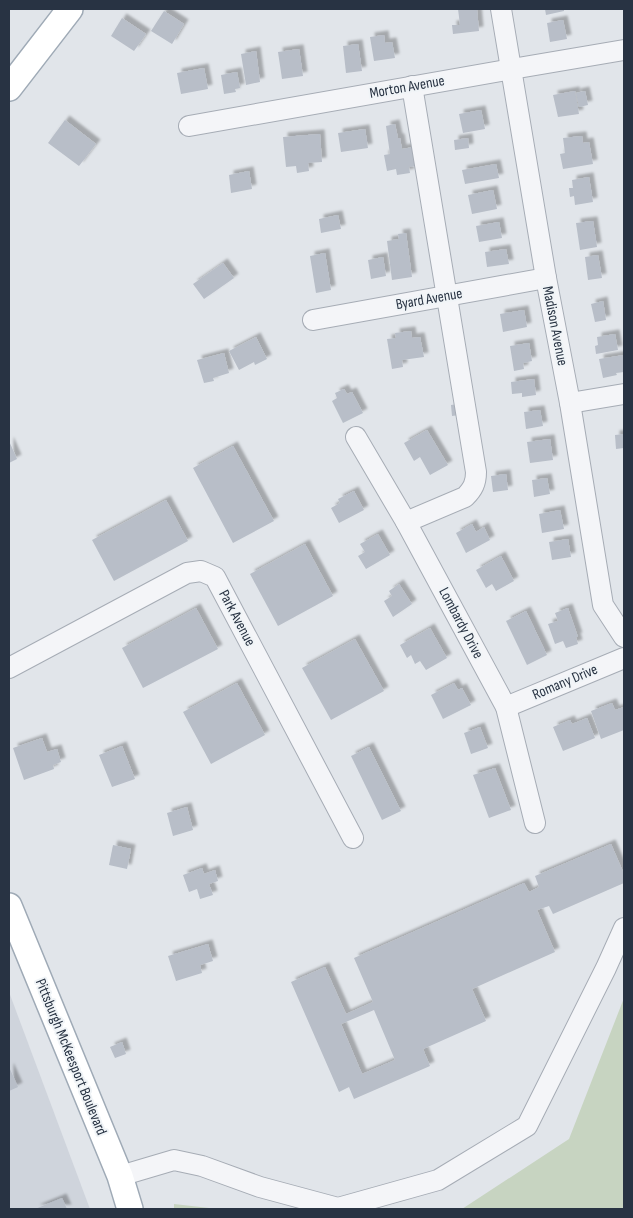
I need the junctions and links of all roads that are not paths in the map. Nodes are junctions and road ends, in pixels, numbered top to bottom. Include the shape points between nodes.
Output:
1 (70, 9) edge
2 (501, 9) edge
3 (624, 50) edge
4 (512, 69) junction
5 (412, 86) junction
6 (9, 88) edge
7 (189, 126) dead end
8 (546, 278) junction
9 (447, 296) junction
10 (313, 320) dead end
11 (624, 394) edge
12 (570, 403) junction
13 (356, 437) dead end
14 (406, 522) junction
15 (624, 636) edge
16 (624, 658) edge
17 (9, 668) edge
18 (506, 707) junction
19 (535, 823) dead end
20 (353, 838) dead end
21 (9, 906) edge
22 (624, 928) edge
23 (120, 1176) junction
24 (130, 1209) edge

1 - 6 main road
2 - 4 street, Madison Avenue
3 - 4 street, Morton Avenue
4 - 5 street, Morton Avenue
4 - 8 street, Madison Avenue
5 - 7 street, Morton Avenue
5 - 9 street
8 - 9 street, Byard Avenue
8 - 12 street, Madison Avenue
9 - 10 street, Byard Avenue
9 - 14 street via 476,482 465,497
11 - 12 street
12 - 15 street, Madison Avenue via 603,605
13 - 14 street, Lombardy Drive
14 - 18 street, Lombardy Drive
16 - 18 street, Romany Drive
17 - 20 street, Park Avenue via 187,573 200,571 216,577
18 - 19 street, Lombardy Drive
21 - 23 main road, Pittsburgh McKeesport Boulevard
22 - 23 street via 527,1126 438,1180 338,1208 174,1160
23 - 24 main road, Pittsburgh McKeesport Boulevard

